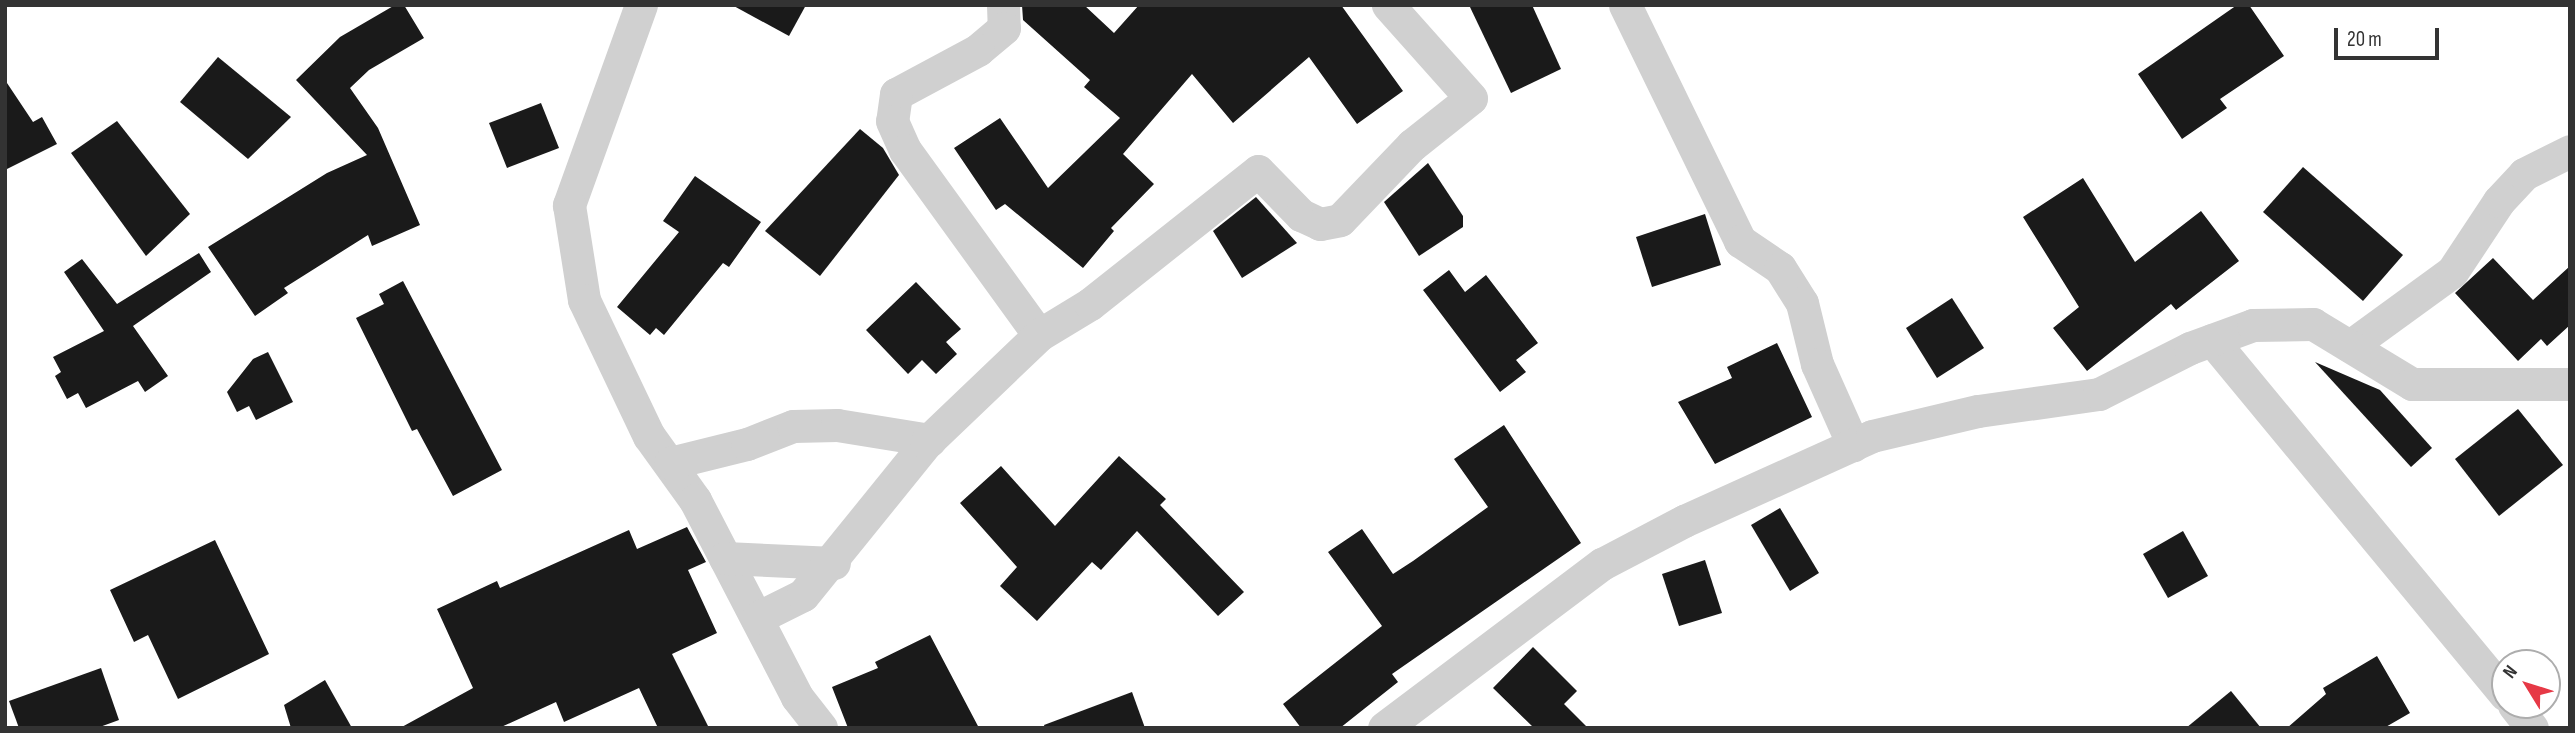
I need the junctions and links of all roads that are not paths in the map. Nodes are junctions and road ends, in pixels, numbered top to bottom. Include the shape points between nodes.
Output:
1 (641, 5) edge
2 (1003, 5) edge
3 (1388, 5) edge
4 (1625, 5) edge
5 (2570, 151) edge
6 (1039, 335) junction
7 (2212, 340) junction
8 (2350, 346) junction
9 (2570, 384) edge
10 (930, 440) junction
11 (1853, 445) junction
12 (670, 463) junction
13 (725, 558) junction
14 (834, 563) junction
15 (757, 618) junction
16 (2491, 677) edge
17 (821, 728) edge
18 (1384, 728) edge

1 - 12 street via 569,205 584,300 649,436
2 - 6 street via 1004,28 978,50 896,94 892,121 905,150
3 - 6 street via 1471,98 1412,145 1340,220 1321,224 1301,215 1258,171 1090,304
4 - 11 street via 1740,241 1780,268 1802,303 1817,364
5 - 8 street via 2524,174 2499,201 2452,272
6 - 10 street
7 - 8 street via 2253,325 2313,324
7 - 11 street via 2099,394 1978,411
7 - 16 street
8 - 9 street via 2412,384
10 - 12 street via 837,425 793,426 747,444
10 - 14 street
11 - 18 street via 1602,564
12 - 13 street
13 - 14 street
13 - 15 street
14 - 15 street via 803,595
15 - 17 street via 797,697

